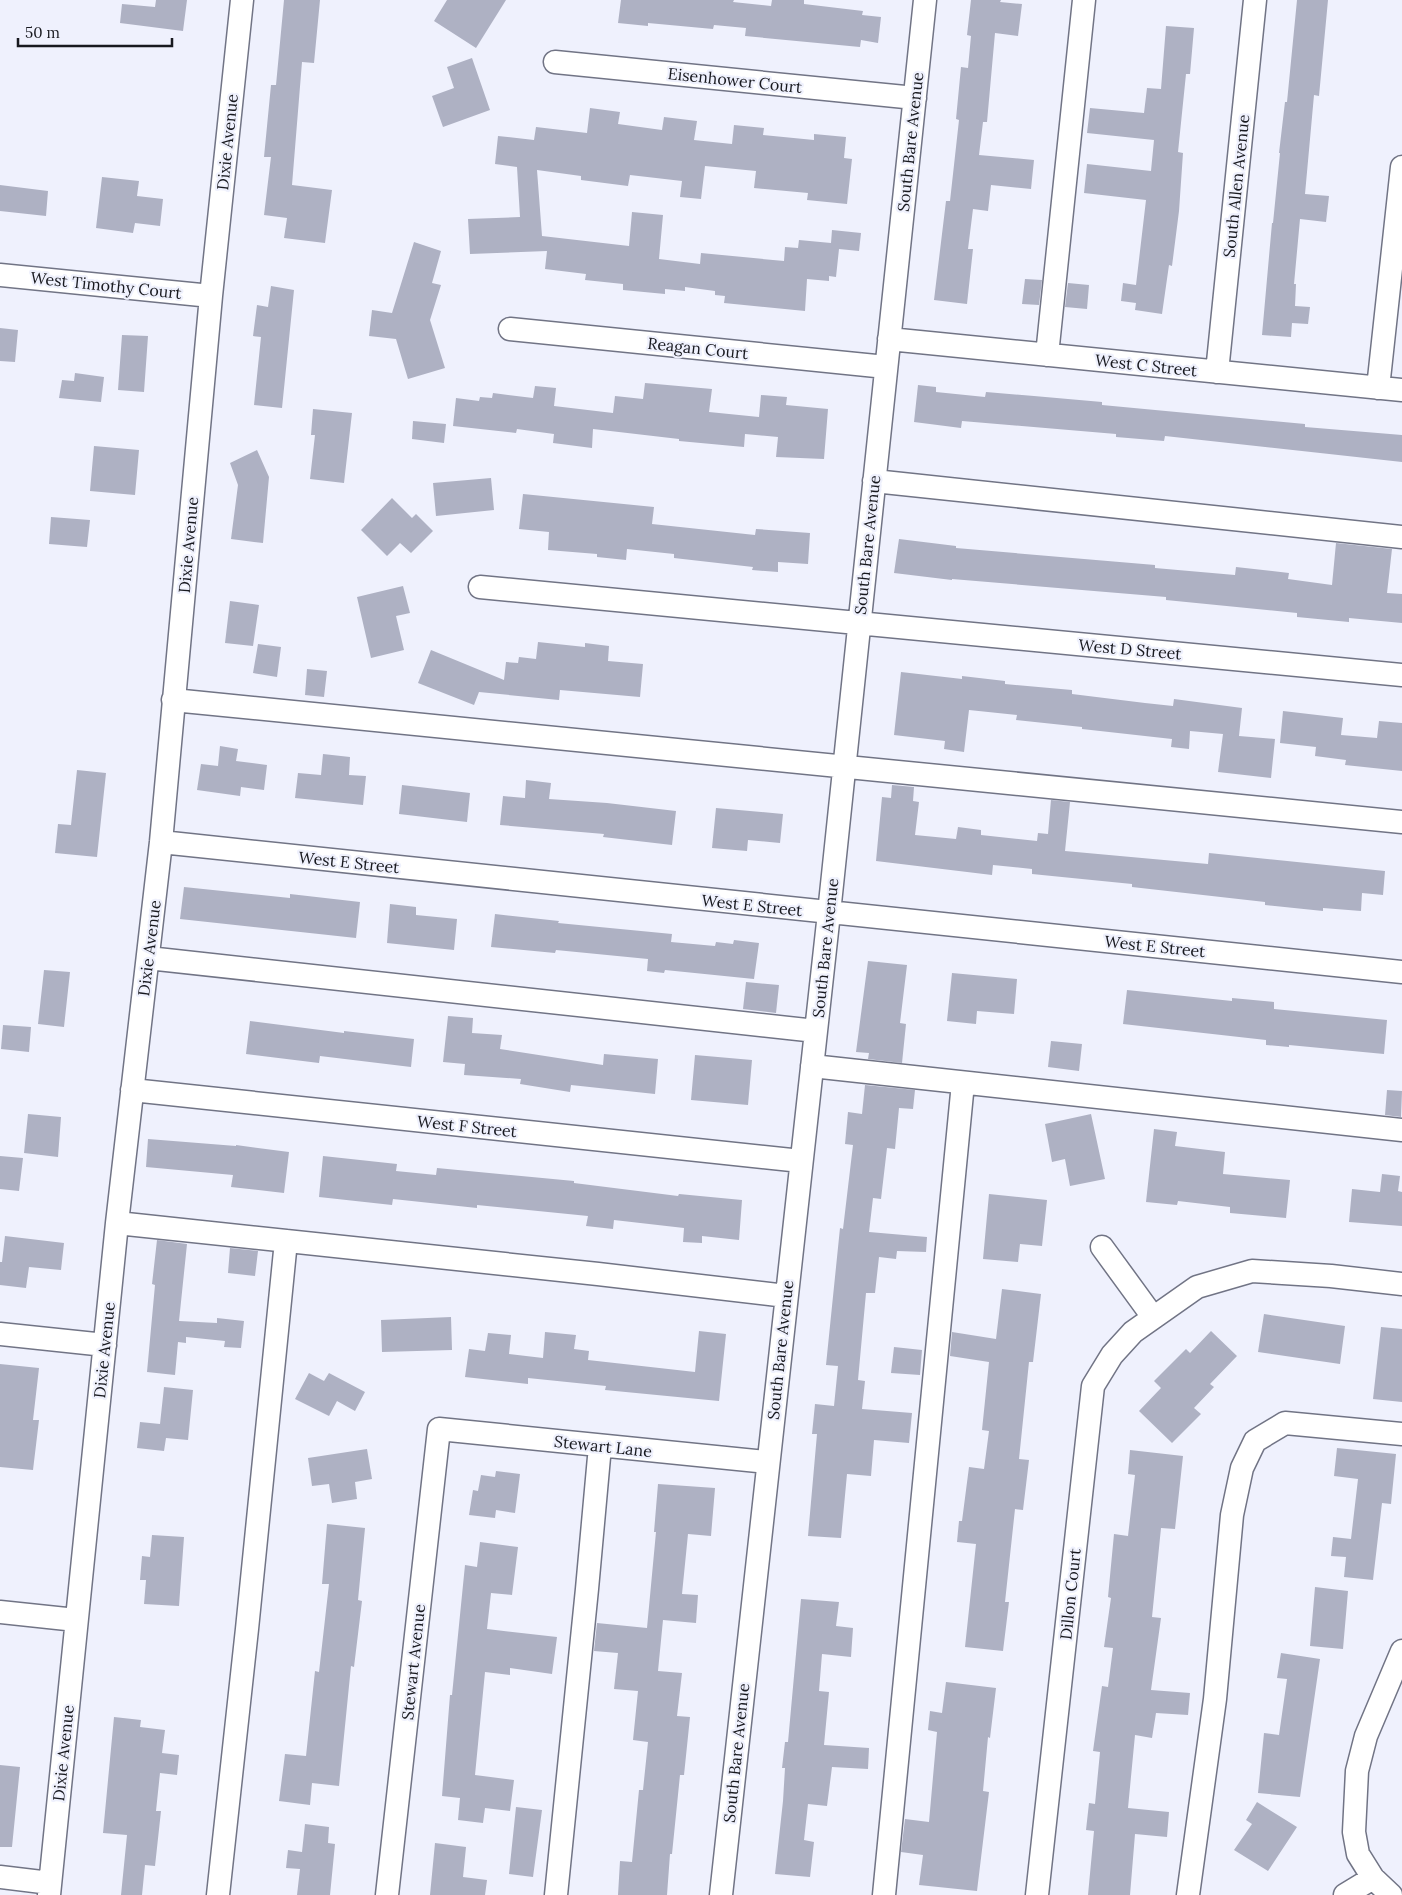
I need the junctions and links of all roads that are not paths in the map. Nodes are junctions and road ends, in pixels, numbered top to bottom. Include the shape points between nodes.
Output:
1 (242, 0) edge
2 (925, 0) edge
3 (1084, 0) edge
4 (1255, 0) edge
5 (556, 62) dead end
6 (915, 98) junction
7 (1402, 167) edge
8 (0, 275) edge
9 (211, 296) junction
10 (510, 329) dead end
11 (889, 339) junction
12 (1047, 355) junction
13 (886, 367) junction
14 (1217, 372) junction
15 (1378, 388) junction
16 (1402, 390) edge
17 (874, 481) junction
18 (1402, 537) edge
19 (480, 587) dead end
20 (859, 623) junction
21 (1402, 675) edge
22 (174, 700) junction
23 (844, 767) junction
24 (1402, 822) edge
25 (162, 842) junction
26 (828, 913) junction
27 (148, 958) junction
28 (1402, 972) edge
29 (816, 1031) junction
30 (812, 1066) junction
31 (963, 1083) junction
32 (132, 1090) junction
33 (1402, 1130) edge
34 (801, 1161) junction
35 (117, 1223) junction
36 (286, 1241) junction
37 (1102, 1247) dead end
38 (1402, 1284) edge
39 (786, 1296) junction
40 (1153, 1317) junction
41 (0, 1334) edge
42 (105, 1345) junction
43 (439, 1428) joint
44 (1402, 1434) edge
45 (600, 1446) junction
46 (767, 1462) junction
47 (0, 1612) edge
48 (76, 1620) junction
49 (1402, 1651) edge
50 (0, 1877) edge
51 (1373, 1878) junction
52 (49, 1889) edge
53 (218, 1895) edge
54 (386, 1895) edge
55 (556, 1895) edge
56 (721, 1895) edge
57 (884, 1895) edge
58 (1036, 1895) edge
59 (1188, 1895) edge
60 (1344, 1895) edge
61 (1391, 1895) edge

1 - 9 street, Dixie Avenue
2 - 6 street, South Bare Avenue
3 - 12 street
4 - 14 street, South Allen Avenue
5 - 6 street, Eisenhower Court
6 - 11 street, South Bare Avenue
7 - 15 street
8 - 9 street, West Timothy Court
9 - 22 street, Dixie Avenue
10 - 13 street, Reagan Court
11 - 12 street, West C Street
11 - 13 street, South Bare Avenue
12 - 14 street, West C Street
13 - 17 street, South Bare Avenue
14 - 15 street, West C Street
15 - 16 street, West C Street
17 - 18 street
17 - 20 street, South Bare Avenue
19 - 20 street, West D Street
20 - 21 street, West D Street
20 - 23 street, South Bare Avenue
22 - 23 street
22 - 25 street, Dixie Avenue
23 - 24 street
23 - 26 street, South Bare Avenue
25 - 26 street, West E Street
25 - 27 street, Dixie Avenue
26 - 28 street, West E Street
26 - 29 street, South Bare Avenue
27 - 29 street
27 - 32 street, Dixie Avenue
29 - 30 street, South Bare Avenue
30 - 31 street
30 - 34 street, South Bare Avenue
31 - 33 street
31 - 57 street
32 - 34 street, West F Street
32 - 35 street, Dixie Avenue
34 - 39 street, South Bare Avenue
35 - 36 street
35 - 42 street, Dixie Avenue
36 - 39 street
36 - 53 street
37 - 40 street
38 - 40 street, Dillon Court via 1252,1271 1197,1287
39 - 46 street, South Bare Avenue
40 - 58 street, Dillon Court via 1133,1332 1112,1355 1092,1386
41 - 42 street
42 - 48 street, Dixie Avenue
43 - 45 street, Stewart Lane
43 - 54 street, Stewart Avenue
44 - 59 street via 1285,1423 1254,1440 1242,1468 1232,1515 1215,1699
45 - 46 street, Stewart Lane
45 - 55 street
46 - 56 street, South Bare Avenue
47 - 48 street
48 - 52 street, Dixie Avenue
49 - 51 street via 1366,1736 1357,1771 1354,1832 1358,1854
50 - 52 street
51 - 60 street
51 - 61 street

